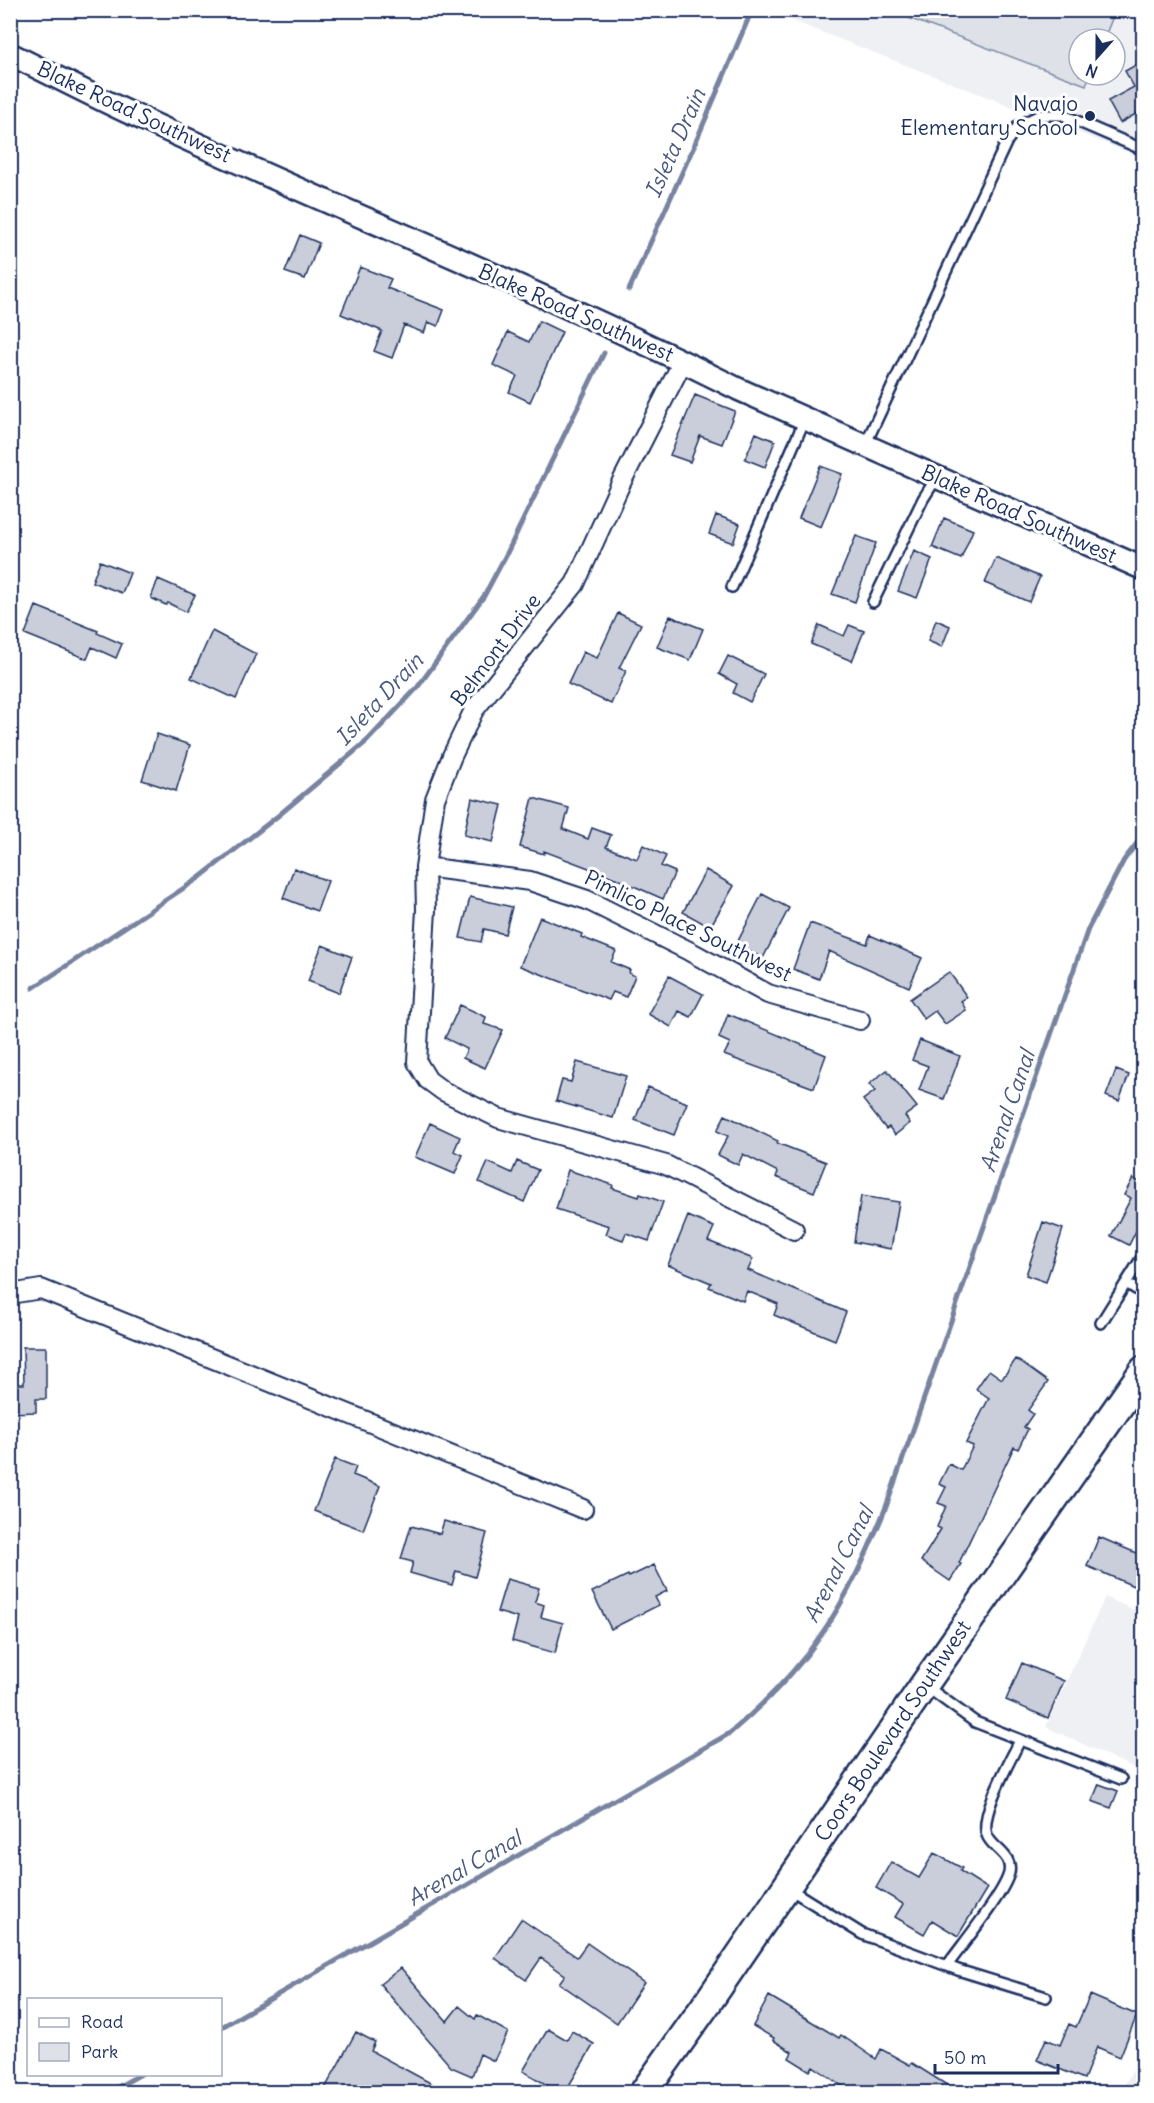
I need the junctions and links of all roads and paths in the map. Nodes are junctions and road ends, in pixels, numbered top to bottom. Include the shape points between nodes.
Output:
1 (10, 54) edge
2 (1143, 150) edge
3 (683, 361) junction
4 (805, 418) junction
5 (865, 445) junction
6 (937, 477) junction
7 (1143, 569) edge
8 (732, 587) dead end
9 (873, 602) dead end
10 (425, 867) junction
11 (860, 1020) dead end
12 (794, 1230) dead end
13 (1143, 1254) edge
14 (1126, 1283) junction
15 (10, 1294) edge
16 (1143, 1294) edge
17 (1101, 1323) dead end
18 (1143, 1370) edge
19 (583, 1509) dead end
20 (924, 1684) junction
21 (1020, 1740) junction
22 (1121, 1779) dead end
23 (786, 1887) junction
24 (947, 1966) junction
25 (1046, 1997) dead end
26 (644, 2092) edge

1 - 3 street, Blake Road Southwest via 132,114
2 - 5 lane via 1063,115 1041,115 1019,125 1007,141
3 - 4 street, Blake Road Southwest
3 - 10 street, Belmont Drive via 575,584 474,710 435,800
4 - 5 street, Blake Road Southwest
4 - 8 lane
5 - 6 street, Blake Road Southwest
6 - 7 street, Blake Road Southwest
6 - 9 lane
10 - 11 street, Pimlico Place Southwest via 530,881 586,900 768,994
10 - 12 street, Belmont Drive via 417,1062 428,1080 498,1118 666,1165
13 - 14 lane
14 - 16 lane
14 - 17 lane
15 - 19 street via 41,1289
18 - 20 main road, Coors Boulevard Southwest
20 - 21 lane via 975,1722
20 - 23 main road, Coors Boulevard Southwest
21 - 22 lane
21 - 24 lane via 990,1803 985,1825 990,1840 1005,1855 1009,1873 1000,1892
23 - 24 lane via 862,1934
23 - 26 main road, Coors Boulevard Southwest
24 - 25 lane

